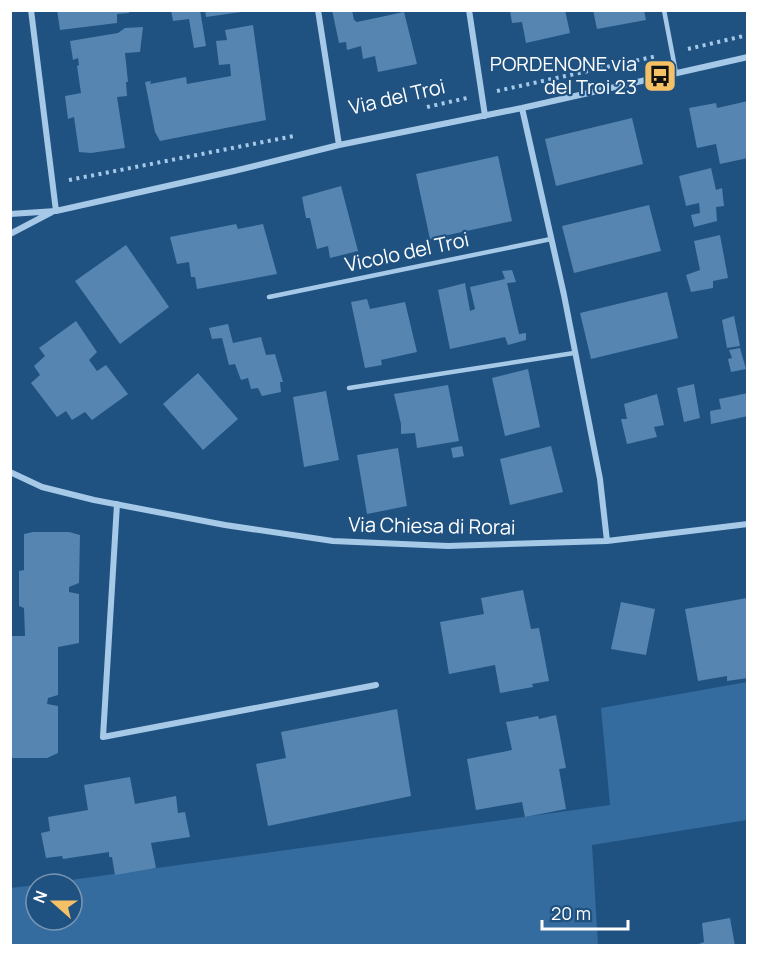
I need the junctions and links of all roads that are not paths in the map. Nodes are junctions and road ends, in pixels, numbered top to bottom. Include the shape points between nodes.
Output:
1 (32, 10) edge
2 (318, 10) edge
3 (469, 10) edge
4 (664, 10) edge
5 (747, 57) edge
6 (676, 73) junction
7 (522, 108) junction
8 (485, 116) junction
9 (339, 145) junction
10 (56, 211) junction
11 (10, 214) edge
12 (10, 234) edge
13 (551, 239) junction
14 (268, 297) dead end
15 (574, 352) junction
16 (349, 388) dead end
17 (10, 472) edge
18 (117, 504) junction
19 (747, 524) edge
20 (607, 541) junction
21 (376, 685) dead end

1 - 10 street
2 - 9 street
3 - 8 street
4 - 6 lane
5 - 6 street, Via del Troi
6 - 7 street, Via del Troi
7 - 8 street, Via del Troi
7 - 13 street
8 - 9 street, Via del Troi
9 - 10 street, Via del Troi
10 - 11 street, Via del Troi
10 - 12 street, Via del Troi
13 - 14 lane, Vicolo del Troi
13 - 15 street
15 - 16 lane
15 - 20 street via 600,479
17 - 18 street, Via Chiesa di Rorai via 42,487
18 - 20 street, Via Chiesa di Rorai via 333,542 448,546
18 - 21 street via 103,736
19 - 20 street, Via Chiesa di Rorai

